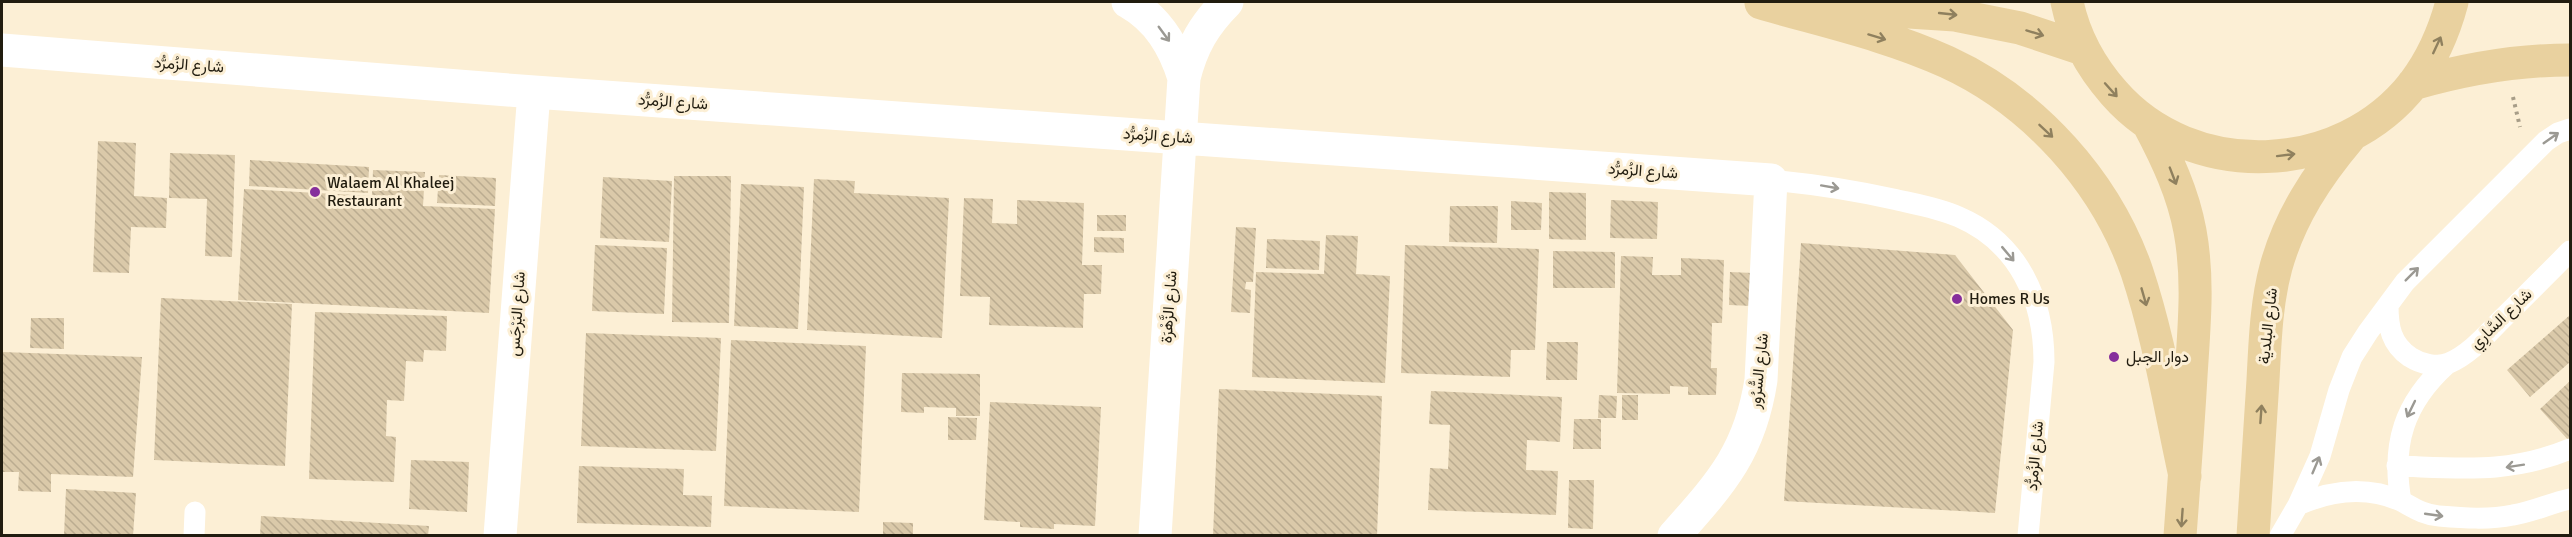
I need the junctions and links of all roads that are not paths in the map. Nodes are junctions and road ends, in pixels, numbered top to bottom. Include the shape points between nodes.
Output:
1 (1128, 2) edge
2 (1227, 2) edge
3 (1752, 2) edge
4 (2067, 2) edge
5 (2452, 2) edge
6 (2083, 49) junction
7 (2, 50) edge
8 (2571, 60) edge
9 (1184, 78) junction
10 (2413, 84) junction
11 (534, 92) junction
12 (2149, 125) junction
13 (2571, 129) edge
14 (2350, 137) junction
15 (1180, 138) junction
16 (1771, 180) junction
17 (2571, 251) edge
18 (2388, 305) junction
19 (2447, 364) junction
20 (2571, 449) edge
21 (2397, 466) junction
22 (2185, 476) junction
23 (2571, 499) edge
24 (2401, 501) junction
25 (2298, 505) junction
26 (195, 512) dead end
27 (1683, 532) edge
28 (194, 536) edge
29 (500, 536) edge
30 (1155, 536) edge
31 (2028, 536) edge
32 (2180, 536) edge
33 (2253, 536) edge
34 (2280, 536) edge

1 -> 9 street, شارع الزَّهْرَة via 1154,21 1168,38
2 - 9 street, شارع الزَّهْرَة via 1199,36
3 -> 6 main road via 1955,15 2020,28
3 -> 22 main road via 1948,62 1985,82 2051,135 2102,199 2136,272
4 - 6 main road
10 -> 5 main road via 2445,29
6 -> 12 main road via 2101,78
7 - 11 street, شارع الزُمرُّد
8 - 10 main road via 2512,62
9 - 15 street, شارع الزَّهْرَة
10 - 14 main road via 2394,105
11 - 15 street, شارع الزُمرُّد
11 - 29 street, شارع البَرْجَس
12 -> 14 main road via 2193,146 2252,158 2288,156
12 -> 22 main road via 2180,194 2196,270 2197,312
18 -> 13 lane via 2405,282 2546,141
33 -> 14 main road, شارع البلدية via 2268,310 2276,267 2307,194
15 - 16 street, شارع الزُمرُّد
15 - 30 street, شارع الزَّهْرَة
16 - 27 street, شارع السُّرُور via 1758,403 1740,452
16 -> 31 lane, شارع الزُمرُّد via 1866,193 1959,216 2001,245 2017,265 2036,303 2044,336
17 - 19 lane, شارع السَّارِي via 2474,346
18 - 19 lane via 2388,324 2402,352 2431,365
25 -> 18 lane via 2320,456 2352,357
19 -> 21 lane, شارع السَّارِي via 2419,394 2409,412
20 -> 21 lane via 2507,468
21 - 24 lane, شارع السَّارِي
22 -> 32 main road
24 -> 23 lane via 2427,515 2494,518
24 - 25 lane via 2353,490
25 - 34 lane
26 - 28 lane

